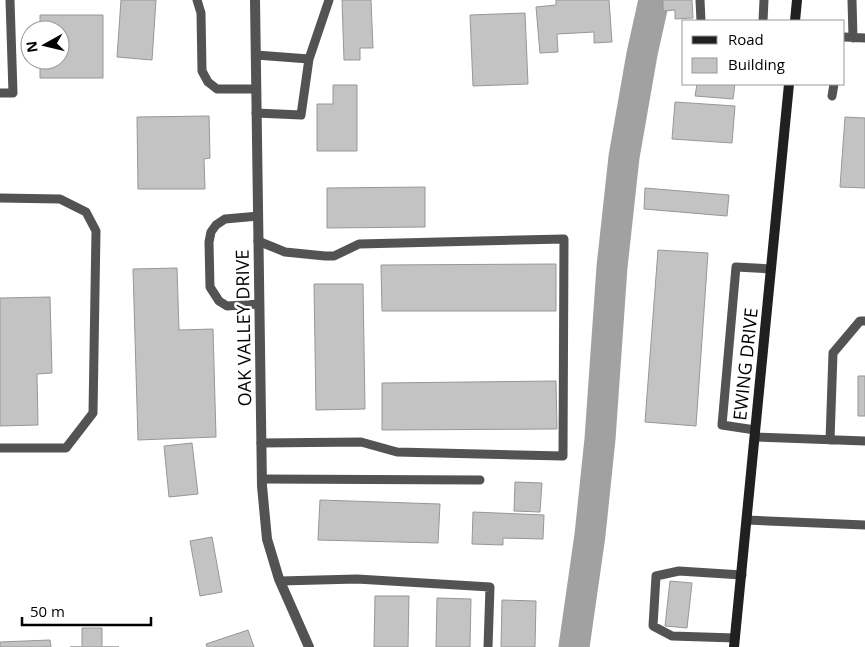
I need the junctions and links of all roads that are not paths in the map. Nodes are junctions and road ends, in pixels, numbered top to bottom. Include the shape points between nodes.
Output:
1 (10, 0) edge
2 (198, 0) edge
3 (255, 0) edge
4 (329, 0) edge
5 (700, 0) edge
6 (764, 0) edge
7 (797, 0) edge
8 (852, 0) edge
9 (701, 20) edge
10 (762, 20) edge
11 (795, 20) edge
12 (848, 37) edge
13 (865, 38) edge
14 (256, 56) junction
15 (309, 58) junction
16 (789, 85) edge
17 (834, 85) edge
18 (256, 89) junction
19 (0, 93) edge
20 (832, 96) dead end
21 (256, 113) junction
22 (0, 198) edge
23 (258, 216) junction
24 (258, 241) junction
25 (771, 269) junction
26 (259, 304) junction
27 (865, 321) edge
28 (755, 433) junction
29 (830, 440) junction
30 (865, 441) edge
31 (261, 443) junction
32 (0, 448) edge
33 (262, 479) junction
34 (480, 480) dead end
35 (747, 520) junction
36 (865, 525) edge
37 (742, 575) junction
38 (280, 580) junction
39 (735, 643) edge
40 (309, 647) edge
41 (488, 647) edge

1 - 19 lane via 13,93
2 - 18 lane via 202,71 208,82 217,89
3 - 14 street, OAK VALLEY DRIVE
4 - 15 lane
5 - 9 lane
6 - 10 lane
7 - 11 main road
8 - 12 lane
12 - 13 lane
14 - 15 lane
14 - 18 street, OAK VALLEY DRIVE
15 - 21 lane via 301,115
16 - 25 main road, EWING DRIVE
17 - 20 lane
18 - 21 street, OAK VALLEY DRIVE
21 - 23 street, OAK VALLEY DRIVE
22 - 32 lane via 60,198 86,212 96,230 93,413 66,448
23 - 24 street, OAK VALLEY DRIVE
23 - 26 lane via 226,219 216,225 208,242 210,287 219,301 227,306
24 - 26 street, OAK VALLEY DRIVE
24 - 31 lane via 285,252 334,256 358,244 564,239 563,456 396,452 361,442
25 - 28 main road, EWING DRIVE
25 - 28 lane via 736,267 722,425
26 - 31 street, OAK VALLEY DRIVE
27 - 29 lane via 860,321 833,353
28 - 29 lane
28 - 35 main road, EWING DRIVE
29 - 30 lane
31 - 33 street, OAK VALLEY DRIVE
33 - 34 lane
33 - 38 street, OAK VALLEY DRIVE via 267,539
35 - 36 lane
35 - 37 main road, EWING DRIVE
37 - 39 main road, EWING DRIVE
37 - 39 lane via 679,571 656,576 653,626 672,636
38 - 40 street, OAK VALLEY DRIVE
38 - 41 lane via 357,580 490,587

